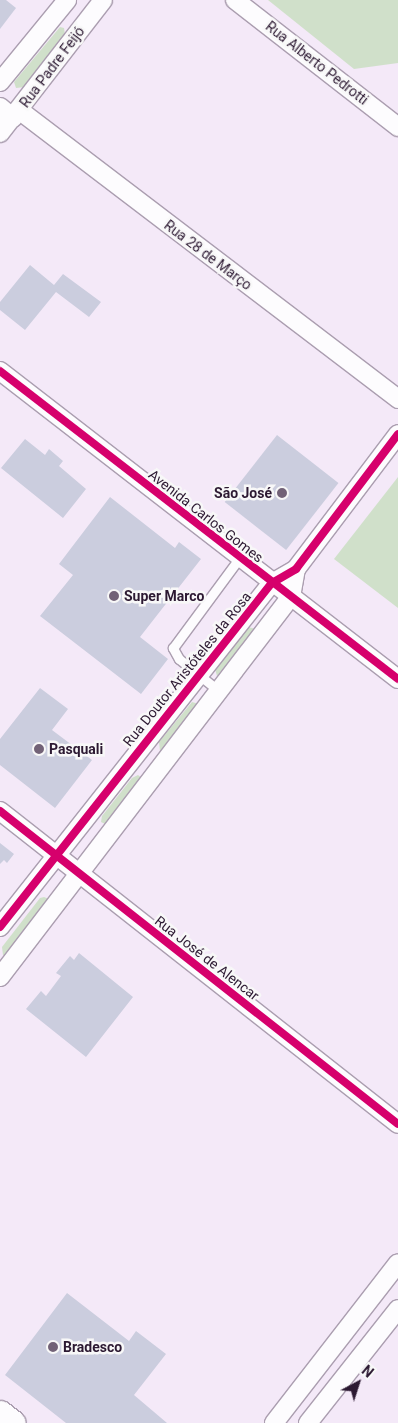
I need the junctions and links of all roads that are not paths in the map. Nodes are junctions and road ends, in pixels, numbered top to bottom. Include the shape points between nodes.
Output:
1 (103, 0) edge
2 (236, 0) edge
3 (64, 4) edge
4 (84, 25) junction
5 (0, 82) edge
6 (10, 112) edge
7 (398, 127) edge
8 (0, 134) edge
9 (0, 372) edge
10 (398, 399) edge
11 (398, 434) edge
12 (240, 557) junction
13 (296, 569) junction
14 (272, 582) junction
15 (291, 597) junction
16 (198, 675) junction
17 (398, 679) edge
18 (219, 691) junction
19 (0, 812) edge
20 (55, 854) junction
21 (79, 874) junction
22 (0, 927) edge
23 (0, 978) edge
24 (398, 1124) edge
25 (398, 1263) edge
26 (398, 1309) edge
27 (319, 1365) junction
28 (340, 1382) junction
29 (0, 1413) edge
30 (13, 1423) edge
31 (274, 1423) edge
32 (308, 1423) edge

1 - 4 street, Rua Padre Feijó
2 - 7 street, Rua Alberto Pedrotti
3 - 4 street
3 - 5 street, Rua Padre Feijó
4 - 6 street, Rua Padre Feijó
6 - 8 street, Rua Padre Feijó
6 - 10 street, Rua 28 de Março
9 - 12 street, Avenida Carlos Gomes
11 - 13 street, Rua Doutor Aristóteles da Rosa
12 - 14 street, Avenida Carlos Gomes
12 - 16 lane via 173,648 179,659
13 - 14 street, Rua Doutor Aristóteles da Rosa
13 - 15 street, Rua Doutor Aristóteles da Rosa
14 - 15 street, Avenida Carlos Gomes
14 - 16 street, Rua Doutor Aristóteles da Rosa
15 - 17 street, Avenida Carlos Gomes
15 - 18 street, Rua Doutor Aristóteles da Rosa
16 - 18 lane
16 - 20 street, Rua Doutor Aristóteles da Rosa
18 - 21 street, Rua Doutor Aristóteles da Rosa
19 - 20 street, Rua José de Alencar
20 - 21 street, Rua José de Alencar
20 - 22 street, Rua Doutor Aristóteles da Rosa
21 - 23 street, Rua Doutor Aristóteles da Rosa
21 - 24 street, Rua José de Alencar
25 - 27 street
26 - 28 street
27 - 28 street
27 - 31 street
28 - 32 street
29 - 30 main road

